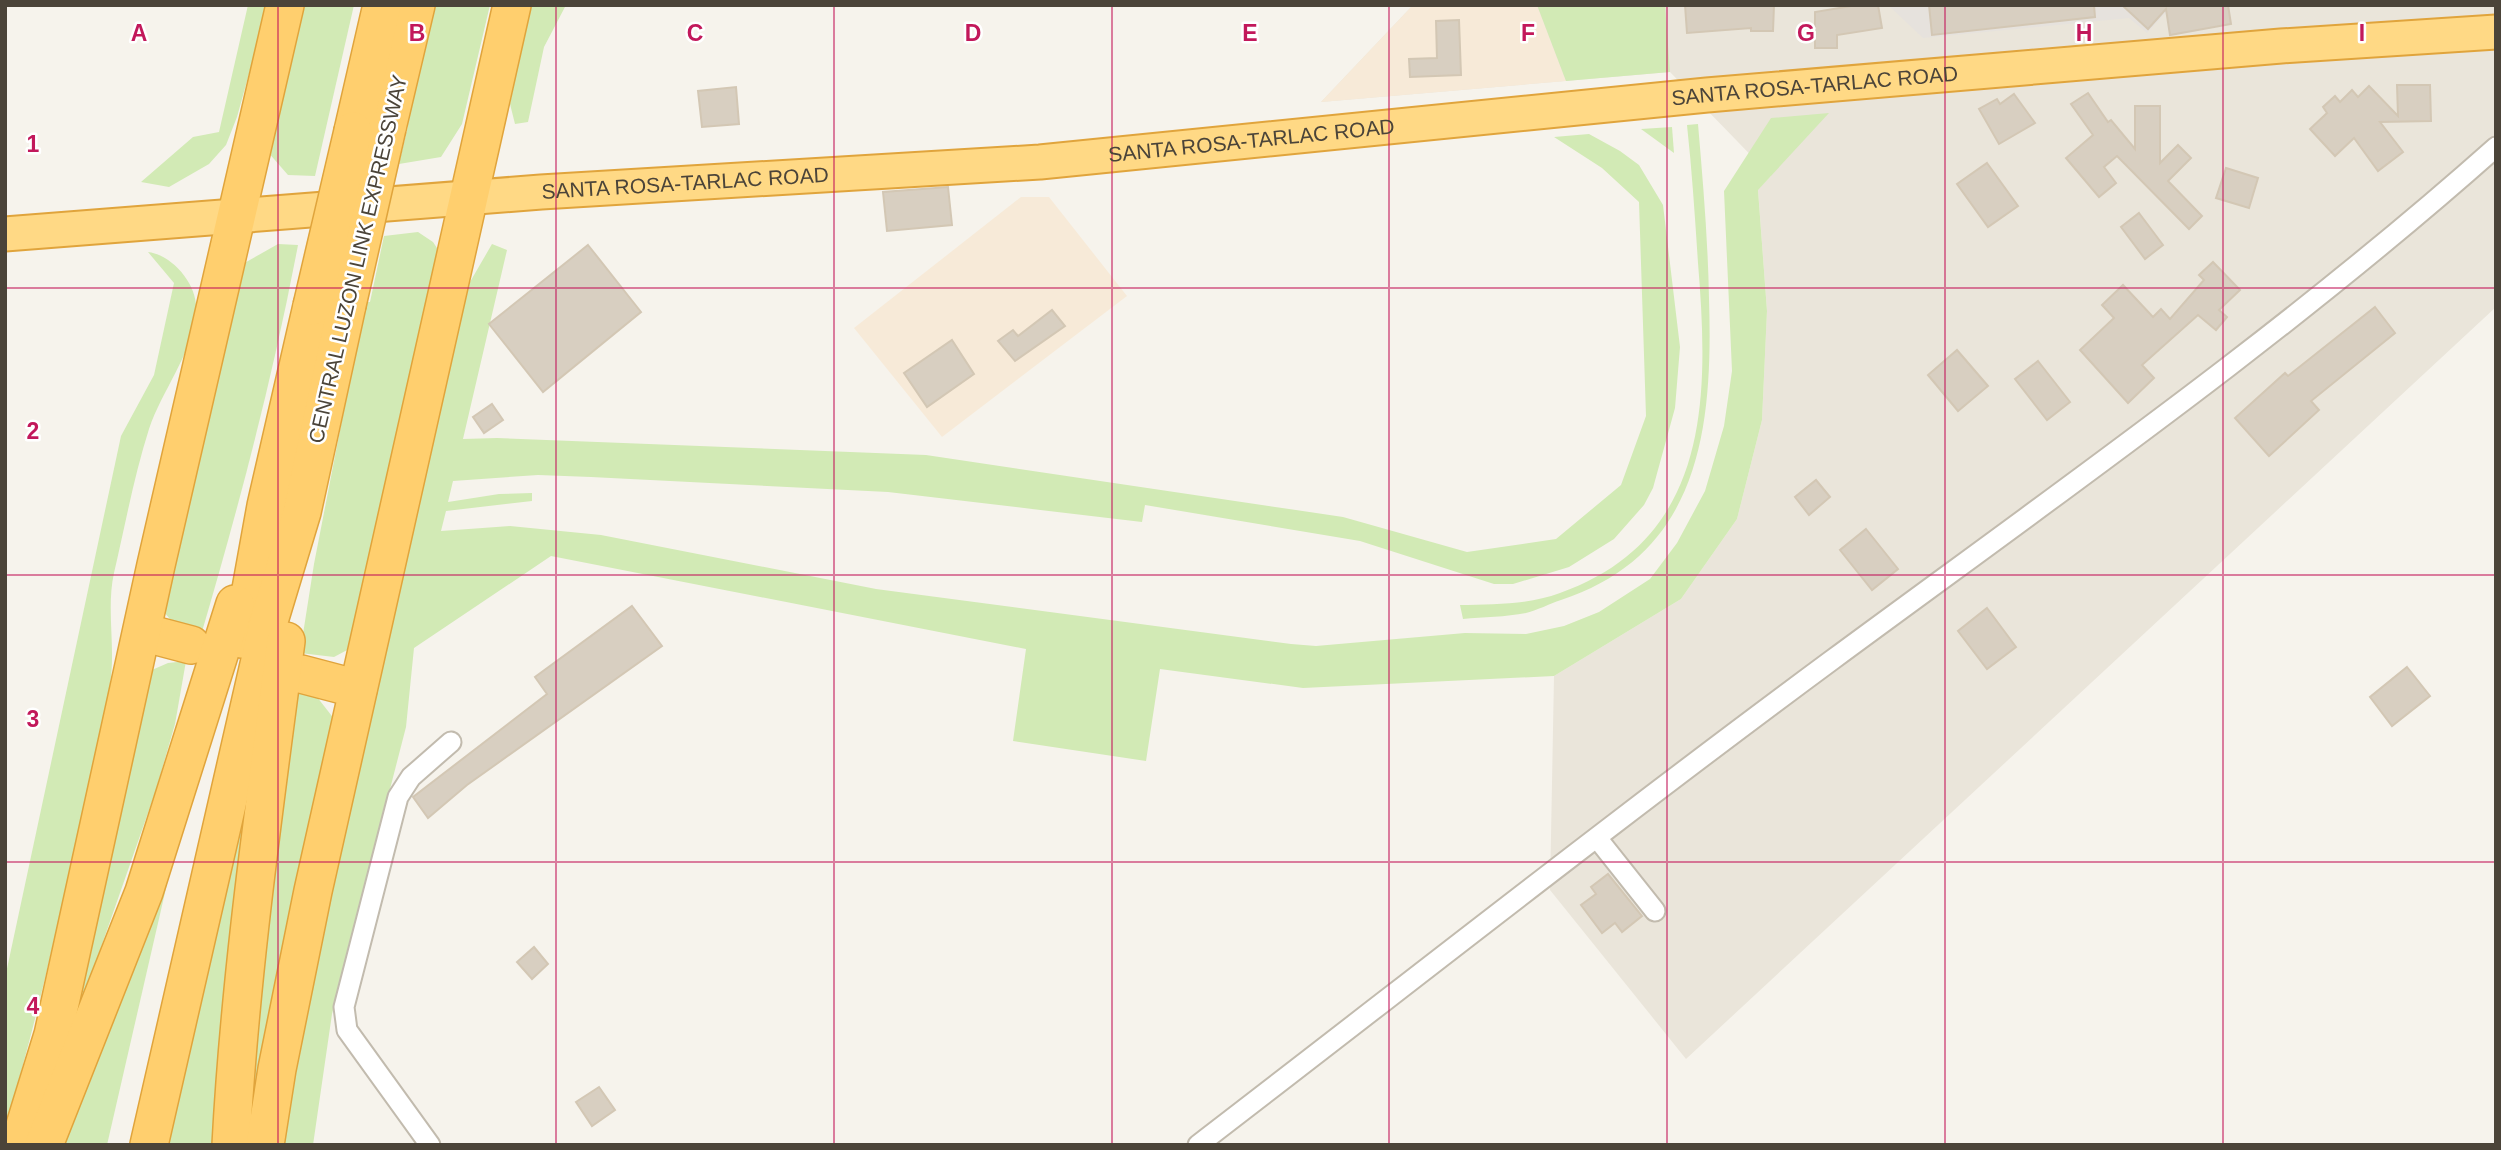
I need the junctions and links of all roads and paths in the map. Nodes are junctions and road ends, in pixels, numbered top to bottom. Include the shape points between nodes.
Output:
1 (285, 5) edge
2 (382, 5) edge
3 (416, 5) edge
4 (512, 5) edge
5 (2496, 32) edge
6 (370, 130) junction
7 (2496, 146) edge
8 (467, 200) junction
9 (238, 214) junction
10 (5, 234) edge
11 (330, 305) junction
12 (199, 378) junction
13 (266, 506) junction
14 (302, 512) junction
15 (142, 632) junction
16 (191, 645) dead end
17 (301, 674) dead end
18 (358, 689) junction
19 (129, 691) junction
20 (451, 742) dead end
21 (1597, 838) junction
22 (1656, 911) dead end
23 (19, 1145) edge
24 (44, 1145) edge
25 (126, 1145) edge
26 (149, 1145) edge
27 (231, 1145) edge
28 (265, 1145) edge
29 (430, 1145) edge
30 (1198, 1145) edge

1 - 9 highway
2 - 6 highway, CENTRAL LUZON LINK EXPRESSWAY
3 - 6 highway, CENTRAL LUZON LINK EXPRESSWAY
4 - 8 highway
5 - 8 highway, SANTA ROSA-TARLAC ROAD via 1707,95 1040,162
6 - 11 highway, CENTRAL LUZON LINK EXPRESSWAY, bridge
7 - 21 street via 2396,235 2267,338
8 - 9 highway, SANTA ROSA-TARLAC ROAD
8 - 18 highway
9 - 10 highway, SANTA ROSA-TARLAC ROAD
9 - 12 highway
11 - 13 highway, CENTRAL LUZON LINK EXPRESSWAY
11 - 14 highway, CENTRAL LUZON LINK EXPRESSWAY
12 - 15 highway
12 - 19 highway via 158,466 131,573 126,626
13 - 24 highway via 144,892
13 - 25 highway via 246,624
14 - 26 highway via 269,621
14 - 27 highway via 250,920
15 - 16 highway
15 - 19 highway
17 - 18 highway
18 - 28 highway via 276,1069
19 - 23 highway via 53,1035
20 - 29 street via 411,777 398,797 344,1007 347,1030
21 - 22 street
21 - 30 street

